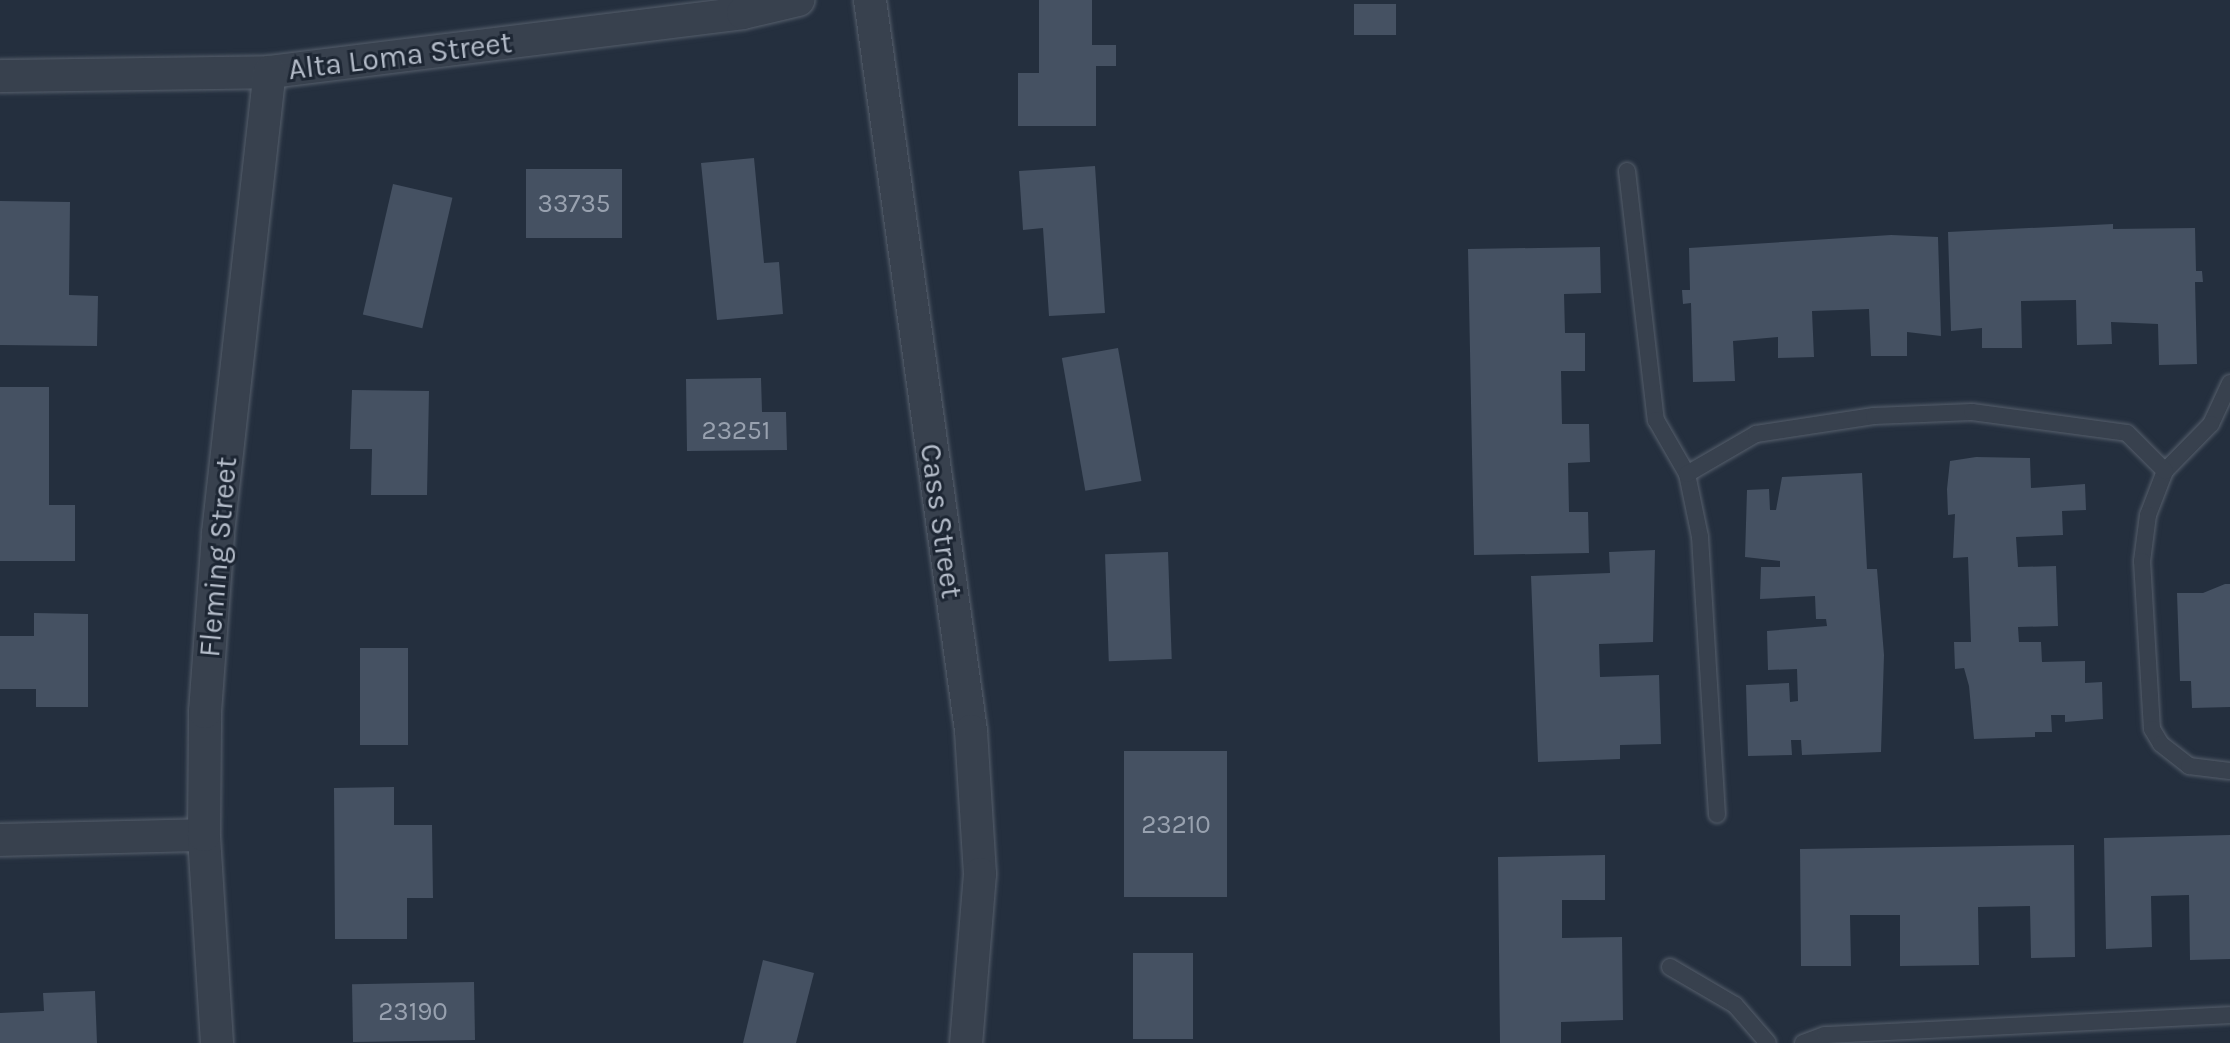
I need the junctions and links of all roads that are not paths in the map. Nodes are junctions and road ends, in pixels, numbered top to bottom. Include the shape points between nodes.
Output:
1 (798, 0) edge
2 (870, 0) edge
3 (270, 72) junction
4 (0, 76) edge
5 (1627, 171) dead end
6 (2230, 383) edge
7 (2165, 471) junction
8 (1687, 474) junction
9 (2230, 771) edge
10 (1717, 814) dead end
11 (204, 835) junction
12 (0, 840) edge
13 (1670, 967) dead end
14 (2230, 1015) edge
15 (217, 1043) edge
16 (966, 1043) edge
17 (1768, 1043) edge
18 (1803, 1043) edge

1 - 3 street, Alta Loma Street via 743,13
2 - 16 street, Cass Street via 971,731 980,874
3 - 4 street, Alta Loma Street
3 - 11 street, Fleming Street via 218,533 205,712
5 - 8 lane via 1656,420
6 - 7 lane via 2211,424
7 - 8 lane via 2127,433 1972,412 1874,416 1756,434
7 - 9 lane via 2148,515 2142,561 2148,715 2161,744 2174,757 2207,771
8 - 10 lane via 1701,551
11 - 12 street
11 - 15 street, Fleming Street
13 - 17 lane via 1735,1005
14 - 18 lane via 1825,1035

